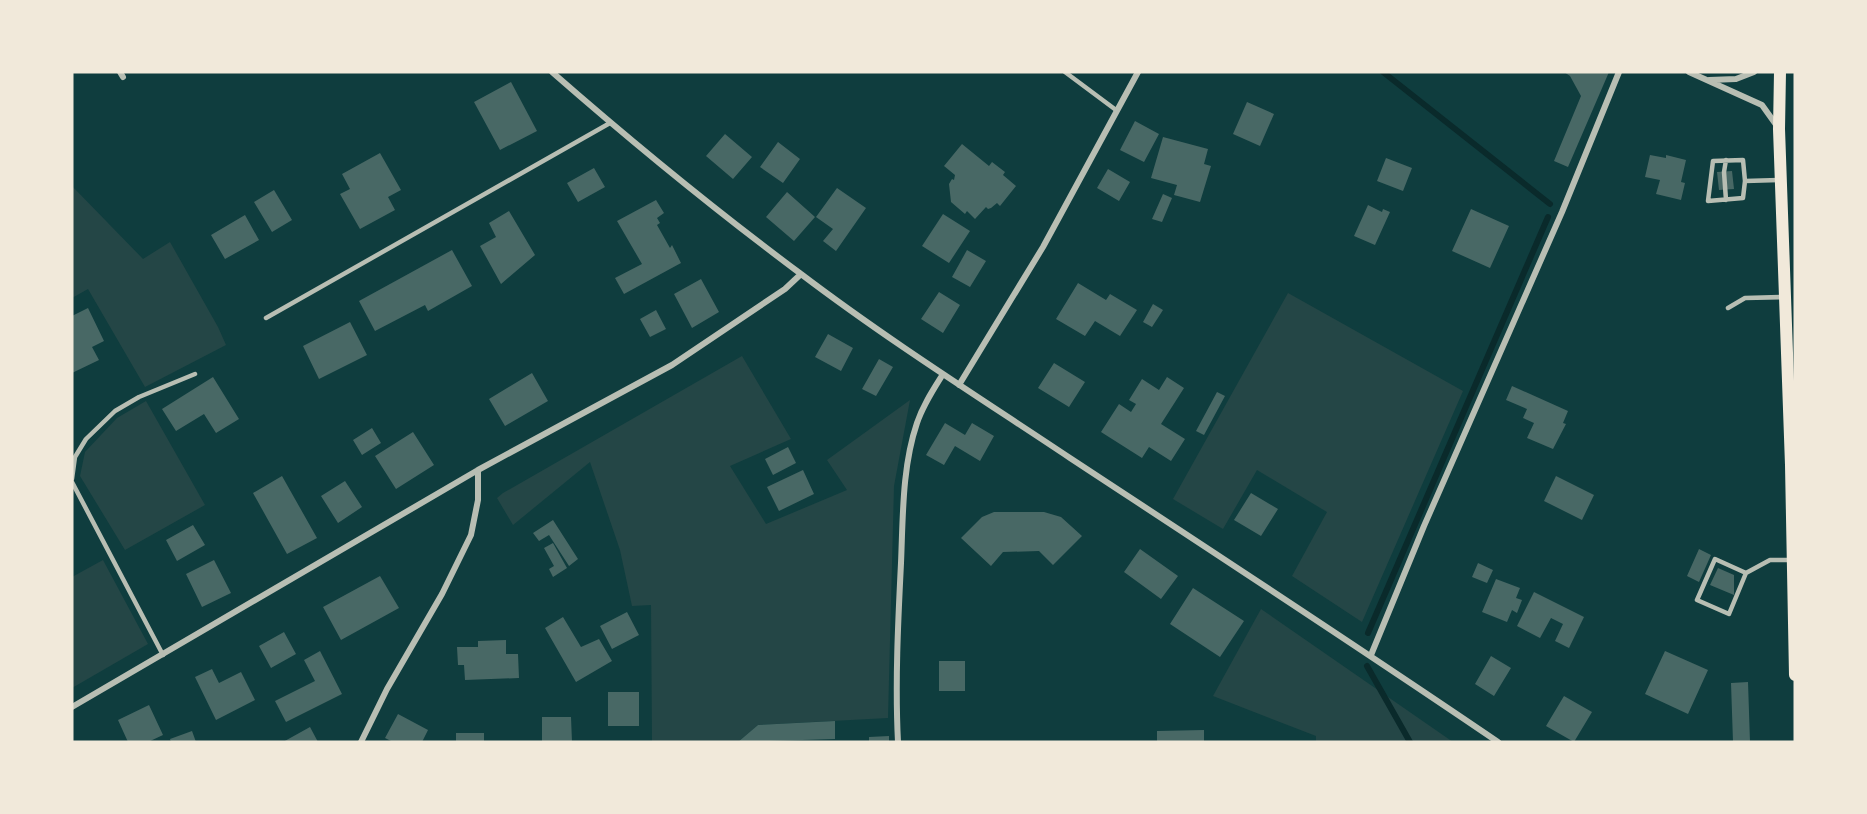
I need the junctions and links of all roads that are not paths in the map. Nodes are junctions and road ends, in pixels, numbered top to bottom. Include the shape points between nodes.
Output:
1 (552, 72) edge
2 (1065, 72) edge
3 (1138, 72) edge
4 (1619, 72) edge
5 (1689, 72) edge
6 (1754, 72) edge
7 (1780, 72) edge
8 (1707, 80) junction
9 (1116, 110) junction
10 (610, 123) junction
11 (1779, 129) junction
12 (1726, 160) junction
13 (1781, 180) junction
14 (1745, 182) junction
15 (1726, 200) junction
16 (801, 274) junction
17 (1786, 297) junction
18 (1728, 308) dead end
19 (266, 318) dead end
20 (195, 374) dead end
21 (943, 374) junction
22 (960, 385) junction
23 (478, 470) junction
24 (72, 480) edge
25 (1794, 529) edge
26 (1793, 560) junction
27 (1746, 573) junction
28 (163, 655) junction
29 (1371, 655) junction
30 (1795, 675) edge
31 (72, 707) edge
32 (361, 742) edge
33 (898, 742) edge
34 (1497, 742) edge

1 - 10 street
2 - 9 lane
3 - 9 street
4 - 29 street
5 - 8 street
6 - 8 street via 1736,80
7 - 11 main road
8 - 11 street via 1762,105
9 - 22 street via 1043,247
10 - 16 street
10 - 19 lane
11 - 13 main road
12 - 14 lane via 1743,160
12 - 15 lane
12 - 15 lane via 1713,161 1708,201
13 - 14 lane
13 - 17 main road
14 - 15 lane via 1743,198
16 - 21 street
16 - 23 street via 672,365
17 - 18 lane via 1744,298
17 - 25 main road
20 - 24 lane via 115,411 86,439 75,457
21 - 22 street
21 - 33 street via 918,421 908,465 900,589
22 - 29 street
23 - 28 street
23 - 32 street via 478,500 471,535
24 - 28 lane
25 - 26 main road
26 - 27 lane via 1770,560
26 - 30 main road
27 - 27 lane via 1729,614 1697,600 1714,559
28 - 31 street
29 - 34 street

